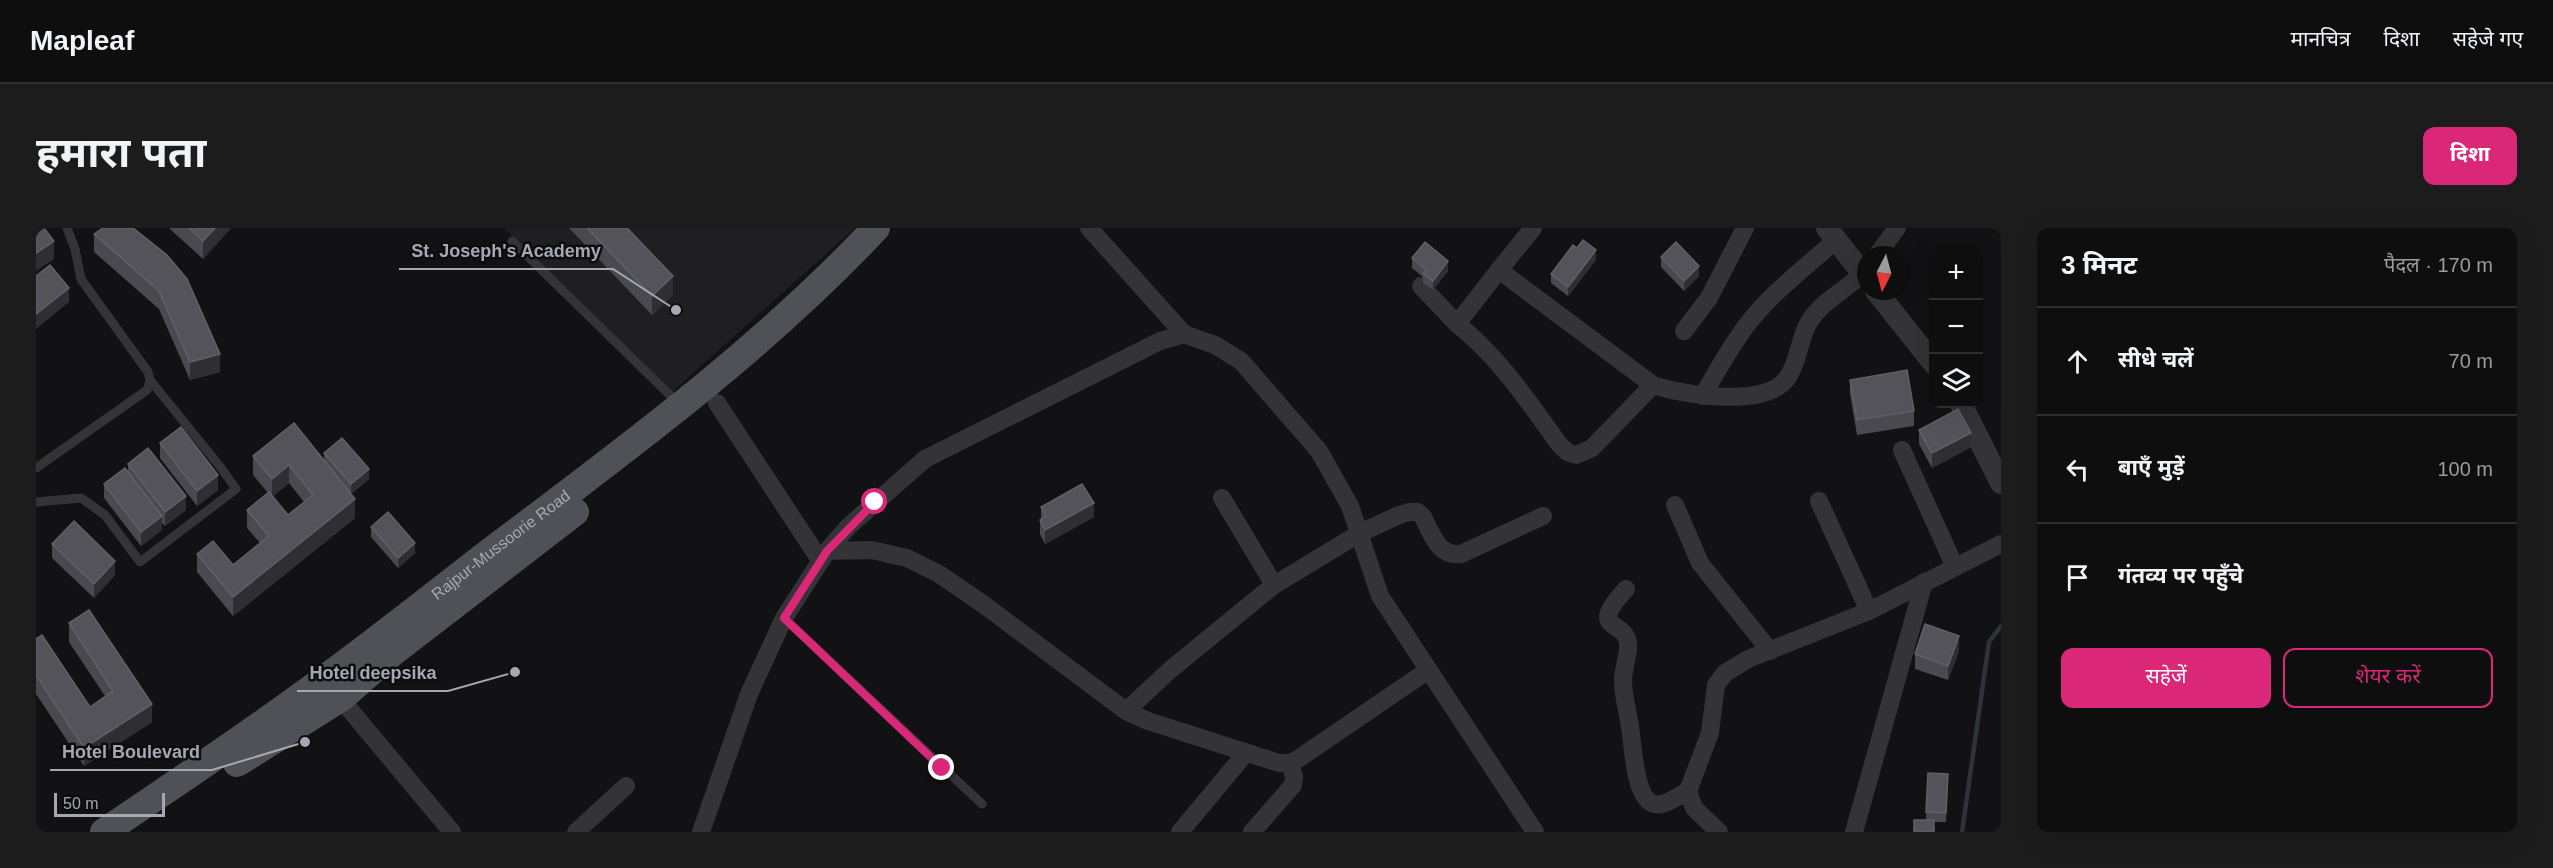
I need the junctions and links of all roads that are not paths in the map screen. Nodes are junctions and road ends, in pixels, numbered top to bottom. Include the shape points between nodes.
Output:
1 (67, 228) edge
2 (876, 228) edge
3 (898, 228) edge
4 (1089, 228) edge
5 (1533, 228) edge
6 (1745, 228) edge
7 (1897, 228) edge
8 (1832, 234) edge
9 (512, 241) dead end
10 (1884, 246) edge
11 (1857, 265) edge
12 (1499, 270) junction
13 (1857, 285) edge
14 (1421, 286) dead end
15 (1885, 300) edge
16 (1457, 324) junction
17 (1684, 331) dead end
18 (1184, 334) junction
19 (1929, 357) edge
20 (150, 380) junction
21 (1653, 385) junction
22 (1703, 396) junction
23 (717, 403) junction
24 (682, 406) junction
25 (1963, 408) edge
26 (1902, 450) dead end
27 (36, 468) edge
28 (2001, 483) edge
29 (1222, 498) dead end
30 (1819, 501) dead end
31 (36, 502) edge
32 (1675, 505) dead end
33 (1543, 516) dead end
34 (1360, 533) junction
35 (2001, 543) edge
36 (824, 555) junction
37 (1955, 567) junction
38 (1924, 582) junction
39 (1274, 585) junction
40 (1626, 590) dead end
41 (1869, 611) junction
42 (784, 618) junction
43 (1770, 651) junction
44 (1427, 671) junction
45 (333, 688) junction
46 (1126, 711) junction
47 (1245, 754) junction
48 (1290, 763) junction
49 (626, 786) dead end
50 (1688, 791) junction
51 (982, 804) dead end
52 (104, 832) edge
53 (135, 832) edge
54 (452, 832) edge
55 (576, 832) edge
56 (701, 832) edge
57 (1180, 832) edge
58 (1252, 832) edge
59 (1535, 832) edge
60 (1719, 832) edge
61 (1854, 832) edge

1 - 20 lane via 81,279
2 - 24 main road, Rajpur-Mussoorie Road via 790,312
3 - 23 main road, Rajpur-Mussoorie Road via 800,329
4 - 18 street
5 - 12 street
6 - 17 street via 1709,298
7 - 10 street
8 - 11 street
8 - 22 street via 1747,325
9 - 24 lane
12 - 16 street
12 - 21 street
13 - 22 street via 1823,305 1809,321 1787,379 1770,391
14 - 16 street
15 - 19 street
16 - 21 street via 1502,366 1559,444 1576,455 1592,448
18 - 34 street via 1215,345 1241,361 1319,451 1337,480
18 - 36 street via 1160,341 925,459 849,526
20 - 27 lane via 147,390
20 - 31 lane via 236,489 140,562 105,515 81,498
21 - 22 street via 1675,393
23 - 36 street
23 - 45 main road, Rajpur-Mussoorie Road via 392,652
24 - 45 main road, Rajpur-Mussoorie Road
25 - 28 street
26 - 37 street
29 - 39 street
30 - 41 street
32 - 43 street via 1700,562
33 - 34 street via 1451,555 1442,552 1418,512 1409,512
34 - 39 street
34 - 44 street via 1380,596
35 - 37 street
36 - 42 street
36 - 46 street via 872,550 907,558 939,574
37 - 38 street
38 - 41 street
38 - 61 street
39 - 46 street
40 - 50 street via 1607,615 1628,643 1623,680 1636,775 1645,796 1656,805
41 - 43 street
42 - 51 lane
42 - 56 street via 749,694
43 - 50 street via 1725,673 1716,685 1710,734
44 - 48 street
44 - 59 street
45 - 52 main road, Rajpur-Mussoorie Road
45 - 53 main road, Rajpur-Mussoorie Road
45 - 54 street
46 - 47 street
47 - 48 street
47 - 57 street
48 - 58 street via 1293,786
49 - 55 street
50 - 60 street via 1694,808

